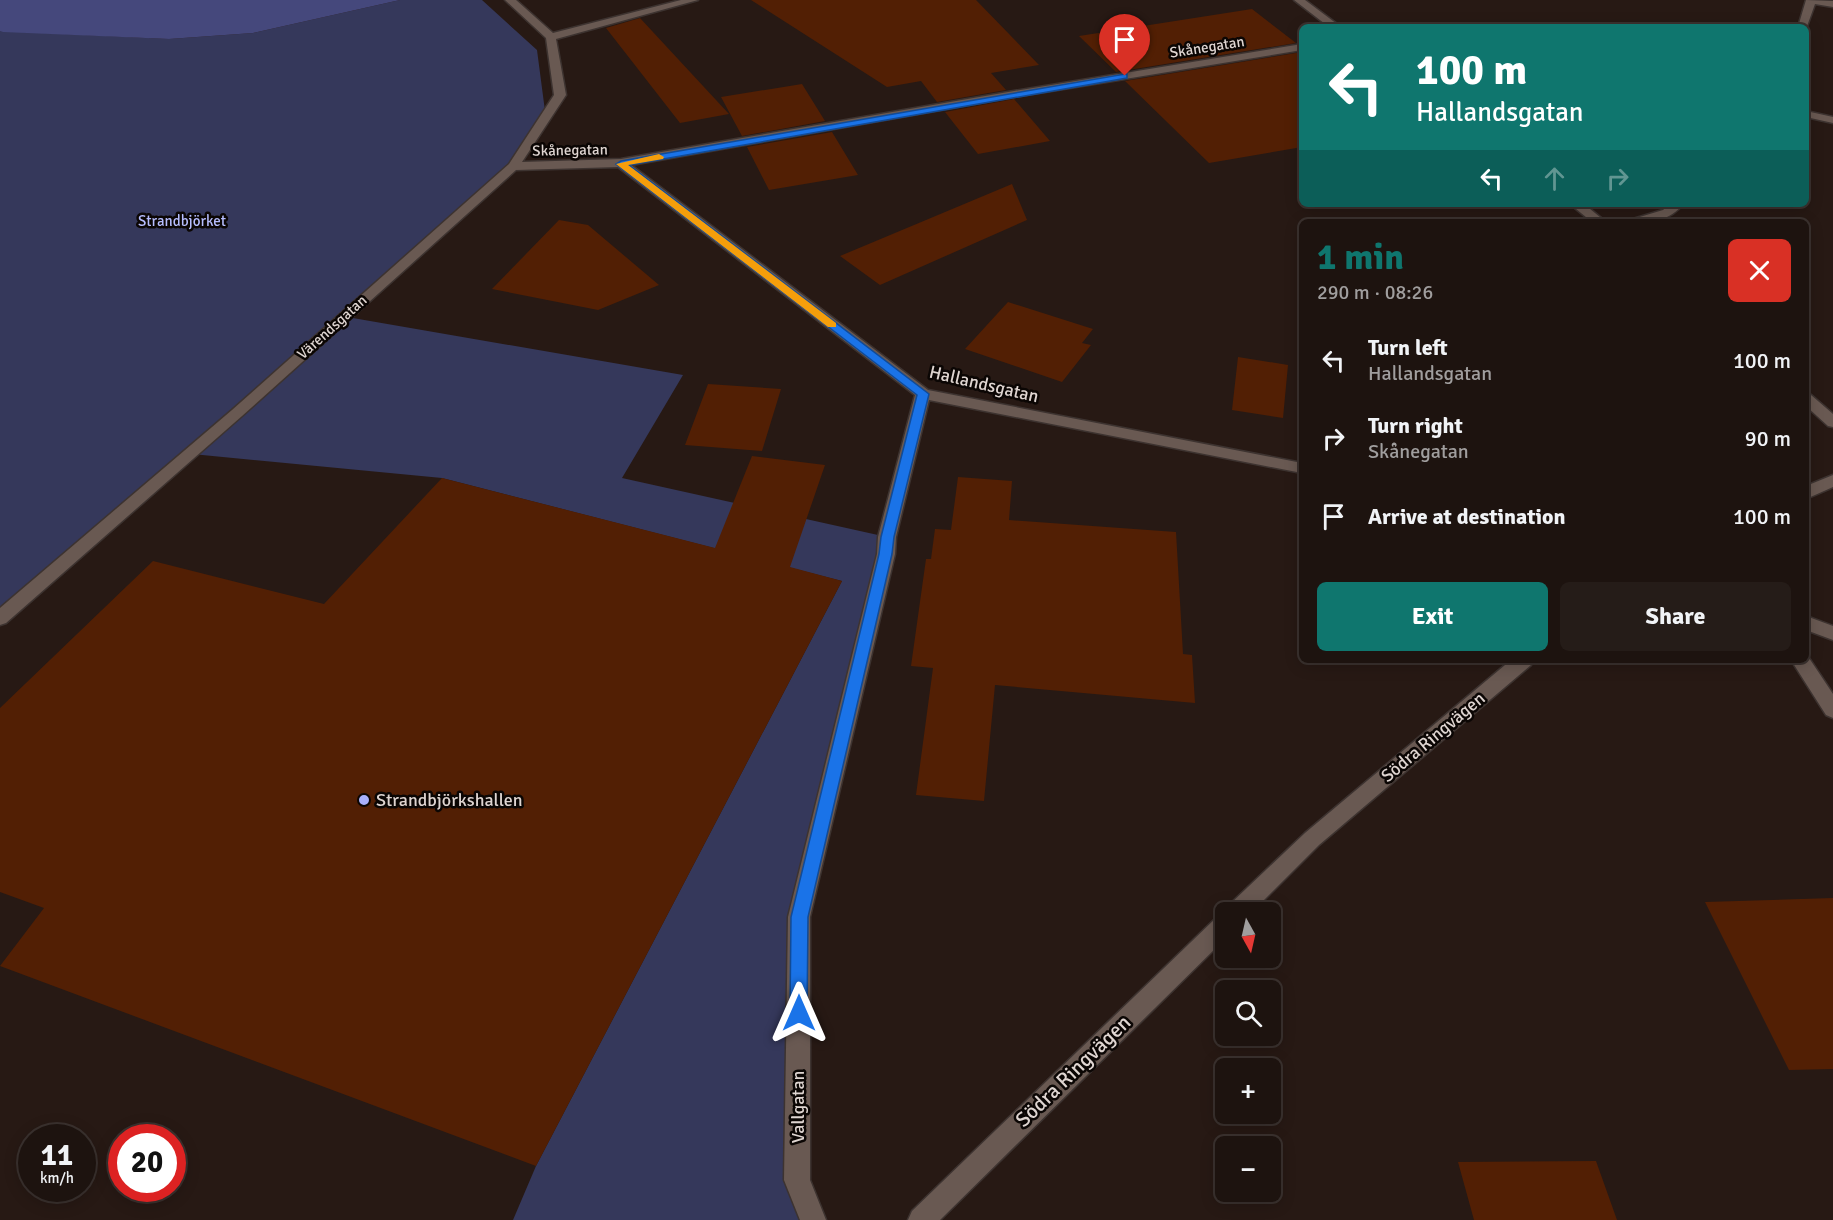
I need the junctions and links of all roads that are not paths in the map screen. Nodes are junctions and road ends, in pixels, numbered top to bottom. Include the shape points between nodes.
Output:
1 (510, 0) edge
2 (693, 0) edge
3 (1299, 0) edge
4 (1811, 0) edge
5 (1833, 4) edge
6 (1332, 24) edge
7 (1804, 24) edge
8 (551, 37) junction
9 (1299, 47) edge
10 (1809, 115) edge
11 (1833, 120) edge
12 (621, 164) junction
13 (513, 166) junction
14 (1580, 207) edge
15 (1674, 207) edge
16 (1596, 219) edge
17 (1648, 219) edge
18 (923, 394) junction
19 (1809, 401) edge
20 (1833, 422) edge
21 (1299, 467) edge
22 (1833, 480) edge
23 (1809, 492) edge
24 (0, 618) edge
25 (1809, 624) edge
26 (1833, 633) edge
27 (1520, 663) edge
28 (1802, 663) edge
29 (1833, 710) edge
30 (1247, 902) edge
31 (1215, 934) edge
32 (813, 1220) edge
33 (921, 1220) edge

1 - 8 street
2 - 8 street
3 - 6 street
4 - 5 street
4 - 7 street
8 - 13 street, Värendsgatan via 560,95
9 - 12 street, Skånegatan
10 - 11 street
12 - 13 street, Skånegatan
12 - 18 street, Hallandsgatan
13 - 24 street, Värendsgatan
14 - 16 street
15 - 17 street
18 - 21 street, Hallandsgatan
18 - 32 street, Vallgatan via 799,917 797,1180
19 - 20 street
22 - 23 street
25 - 26 street
27 - 30 street, Södra Ringvägen via 1312,839
28 - 29 street
31 - 33 street, Södra Ringvägen

